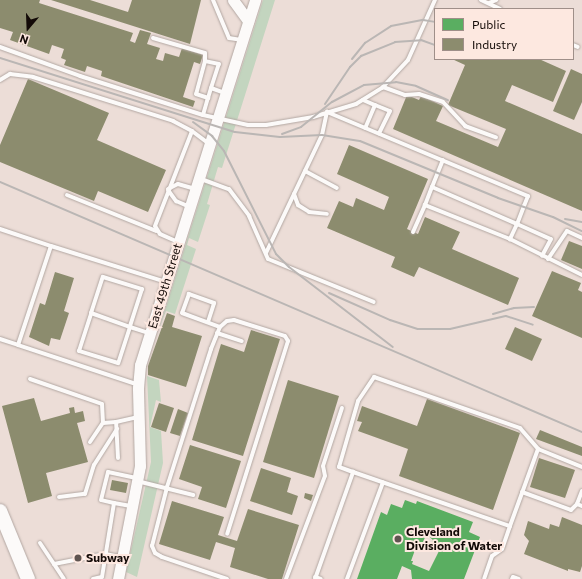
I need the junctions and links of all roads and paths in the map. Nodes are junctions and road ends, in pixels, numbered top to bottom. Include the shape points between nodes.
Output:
1 (213, 0) edge
2 (233, 0) edge
3 (255, 0) edge
4 (435, 0) edge
5 (481, 0) edge
6 (496, 0) edge
7 (489, 3) junction
8 (498, 8) edge
9 (248, 21) junction
10 (153, 38) dead end
11 (242, 40) junction
12 (0, 47) edge
13 (205, 61) junction
14 (0, 80) edge
15 (383, 87) junction
16 (211, 88) junction
17 (226, 93) junction
18 (208, 98) junction
19 (363, 100) junction
20 (376, 105) junction
21 (327, 112) junction
22 (203, 115) junction
23 (218, 118) junction
24 (365, 128) junction
25 (192, 131) junction
26 (379, 134) junction
27 (496, 137) dead end
28 (210, 144) junction
29 (443, 160) junction
30 (305, 171) junction
31 (198, 178) junction
32 (432, 187) junction
33 (337, 188) dead end
34 (168, 190) junction
35 (195, 190) junction
36 (294, 194) junction
37 (67, 195) dead end
38 (425, 205) junction
39 (190, 206) junction
40 (327, 214) dead end
41 (517, 224) junction
42 (0, 229) edge
43 (156, 231) junction
44 (414, 232) dead end
45 (582, 238) edge
46 (510, 239) junction
47 (178, 242) junction
48 (51, 246) junction
49 (266, 253) junction
50 (542, 256) junction
51 (548, 259) junction
52 (582, 275) edge
53 (166, 282) junction
54 (374, 302) dead end
55 (91, 313) junction
56 (208, 322) junction
57 (130, 327) junction
58 (220, 327) junction
59 (150, 333) junction
60 (217, 333) junction
61 (0, 339) edge
62 (242, 341) dead end
63 (18, 345) junction
64 (30, 379) dead end
65 (138, 385) junction
66 (342, 408) dead end
67 (138, 417) junction
68 (116, 422) junction
69 (103, 423) junction
70 (116, 429) junction
71 (90, 442) dead end
72 (538, 449) junction
73 (118, 458) dead end
74 (582, 466) edge
75 (353, 472) junction
76 (137, 480) junction
77 (383, 482) junction
78 (166, 487) junction
79 (582, 491) edge
80 (522, 492) junction
81 (193, 495) dead end
82 (59, 497) dead end
83 (114, 503) junction
84 (578, 504) junction
85 (132, 506) junction
86 (582, 506) edge
87 (0, 511) edge
88 (510, 526) junction
89 (227, 534) dead end
90 (40, 544) dead end
91 (105, 554) junction
92 (121, 557) junction
93 (54, 564) junction
94 (315, 578) edge
95 (28, 579) edge
96 (64, 579) edge
97 (93, 579) edge
98 (118, 579) edge
99 (227, 579) edge
100 (286, 579) edge
101 (322, 579) edge
102 (347, 579) edge
103 (484, 579) edge
104 (512, 579) edge
105 (519, 579) edge

1 - 11 lane via 229,38
2 - 9 street
3 - 9 street, East 49th Street
4 - 15 lane via 408,60
5 - 7 lane
6 - 7 lane
7 - 8 lane
9 - 11 street, East 49th Street
10 - 13 lane via 205,53
11 - 17 street, East 49th Street
12 - 22 lane via 80,76
13 - 16 lane via 219,64
13 - 18 lane via 196,94
14 - 25 lane via 10,74 33,77 173,121
15 - 19 lane
15 - 27 lane via 405,95 419,94 443,102 465,126
16 - 17 lane
16 - 18 lane
17 - 23 street, East 49th Street
18 - 22 lane
19 - 20 lane
19 - 21 lane
20 - 24 lane
20 - 26 lane via 390,112
21 - 23 lane via 266,125 248,125
21 - 24 lane
21 - 30 lane via 322,135
22 - 23 lane
23 - 28 street, East 49th Street
24 - 26 lane
25 - 28 lane
25 - 34 lane
26 - 29 lane
28 - 31 street, East 49th Street
29 - 32 lane
29 - 41 lane via 528,196
30 - 33 lane
30 - 36 lane
31 - 35 street, East 49th Street
31 - 49 lane via 229,189 249,216
32 - 38 lane
32 - 41 lane
34 - 35 lane via 178,184
34 - 39 lane via 176,201
34 - 43 lane via 155,226
35 - 39 street, East 49th Street
36 - 40 lane via 298,205 309,212
36 - 49 lane
37 - 43 lane
38 - 44 lane
38 - 46 lane
39 - 47 street, East 49th Street
41 - 46 lane
41 - 50 lane via 551,239
42 - 48 lane
43 - 47 lane
45 - 51 lane via 567,231
46 - 50 lane
47 - 53 street, East 49th Street
48 - 53 lane
48 - 63 lane
49 - 54 lane via 268,259
50 - 51 lane
51 - 52 lane
53 - 59 street, East 49th Street
55 - 57 lane
55 - 57 lane via 103,277 142,290
55 - 57 lane via 78,351 118,363
56 - 56 lane via 182,313 189,294 214,303
56 - 58 lane
57 - 59 lane
58 - 60 lane
58 - 89 lane via 227,321 234,320 288,338
59 - 65 street, East 49th Street via 140,366
60 - 62 lane
60 - 78 lane
61 - 63 lane
63 - 65 lane
64 - 69 lane via 102,404
65 - 67 street, East 49th Street
66 - 100 lane via 323,466 324,476
67 - 68 lane
67 - 76 street, East 49th Street via 140,466
68 - 69 lane
68 - 70 lane
69 - 71 lane
70 - 73 lane
70 - 82 lane via 94,465 85,494
72 - 74 lane
72 - 75 lane via 520,428 374,377 358,401 339,467
72 - 80 lane
75 - 77 lane
75 - 94 lane
76 - 78 lane
76 - 83 lane via 108,472 101,500
76 - 85 street, East 49th Street
77 - 88 lane
77 - 102 lane
78 - 81 lane
78 - 99 lane via 152,546 155,553
79 - 84 lane
80 - 84 lane via 571,510
80 - 88 lane
83 - 85 lane
83 - 91 lane
84 - 86 lane
85 - 92 street, East 49th Street
87 - 95 highway
88 - 103 lane via 502,549 492,556
90 - 93 lane
91 - 92 lane
91 - 93 lane
91 - 97 lane via 102,577
92 - 98 street, East 49th Street
93 - 96 lane
94 - 101 lane
104 - 105 lane via 512,576

